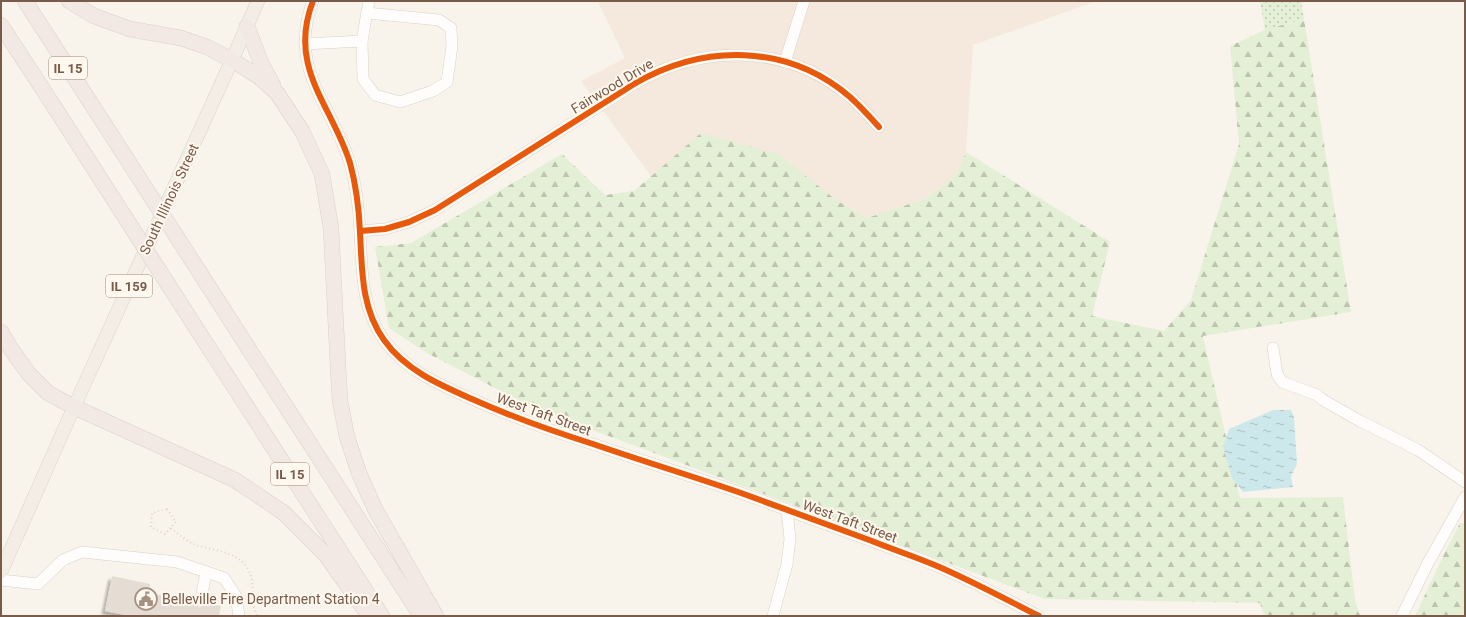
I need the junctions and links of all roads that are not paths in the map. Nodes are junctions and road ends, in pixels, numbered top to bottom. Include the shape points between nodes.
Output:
1 (25, 1) edge
2 (69, 1) edge
3 (258, 1) edge
4 (313, 1) edge
5 (369, 1) edge
6 (804, 1) edge
7 (367, 13) junction
8 (1, 25) edge
9 (247, 26) junction
10 (362, 41) junction
11 (305, 44) junction
12 (232, 60) junction
13 (785, 62) junction
14 (277, 93) junction
15 (879, 128) dead end
16 (360, 232) junction
17 (1, 332) edge
18 (1273, 348) dead end
19 (74, 407) junction
20 (1465, 482) edge
21 (1465, 497) edge
22 (787, 510) junction
23 (1, 572) edge
24 (206, 572) junction
25 (1, 580) edge
26 (201, 600) dead end
27 (239, 616) edge
28 (369, 616) edge
29 (382, 616) edge
30 (421, 616) edge
31 (436, 616) edge
32 (773, 616) edge
33 (1039, 616) edge
34 (1402, 616) edge

1 - 30 highway, IL 15, bridge
2 - 12 highway via 94,16 130,29 181,38 207,47
3 - 9 main road, South Illinois Street / IL 159
4 - 11 street, West Taft Street via 306,25
5 - 7 street
6 - 13 street
7 - 10 street
7 - 10 street via 439,20 450,28 452,46 447,82 433,91 400,102 375,95 363,79
8 - 29 highway, IL 15, bridge
9 - 12 main road, South Illinois Street / IL 159
9 - 14 highway via 261,63
10 - 11 street
11 - 16 street, West Taft Street via 312,80 350,164 359,207
12 - 14 highway via 259,77
12 - 19 main road, South Illinois Street / IL 159
13 - 15 street, Fairwood Drive via 825,79 849,96
13 - 16 street, Fairwood Drive via 740,54 708,57 668,67 634,84 435,210 409,222
14 - 31 highway via 302,131 322,174 331,228 340,401 347,437 375,509
16 - 22 street, West Taft Street via 363,288 376,327 394,353 420,373 526,422
17 - 19 highway via 38,384 48,393
18 - 20 street via 1277,374 1282,382 1317,395 1360,421 1418,450
19 - 23 main road, South Illinois Street / IL 159
19 - 28 highway via 235,480 284,513 325,554
21 - 34 street
22 - 32 street via 790,539 787,564
22 - 33 street, West Taft Street via 937,566
24 - 25 street via 177,562 82,552 63,560 38,584
24 - 26 street
24 - 27 street via 224,578 236,596

